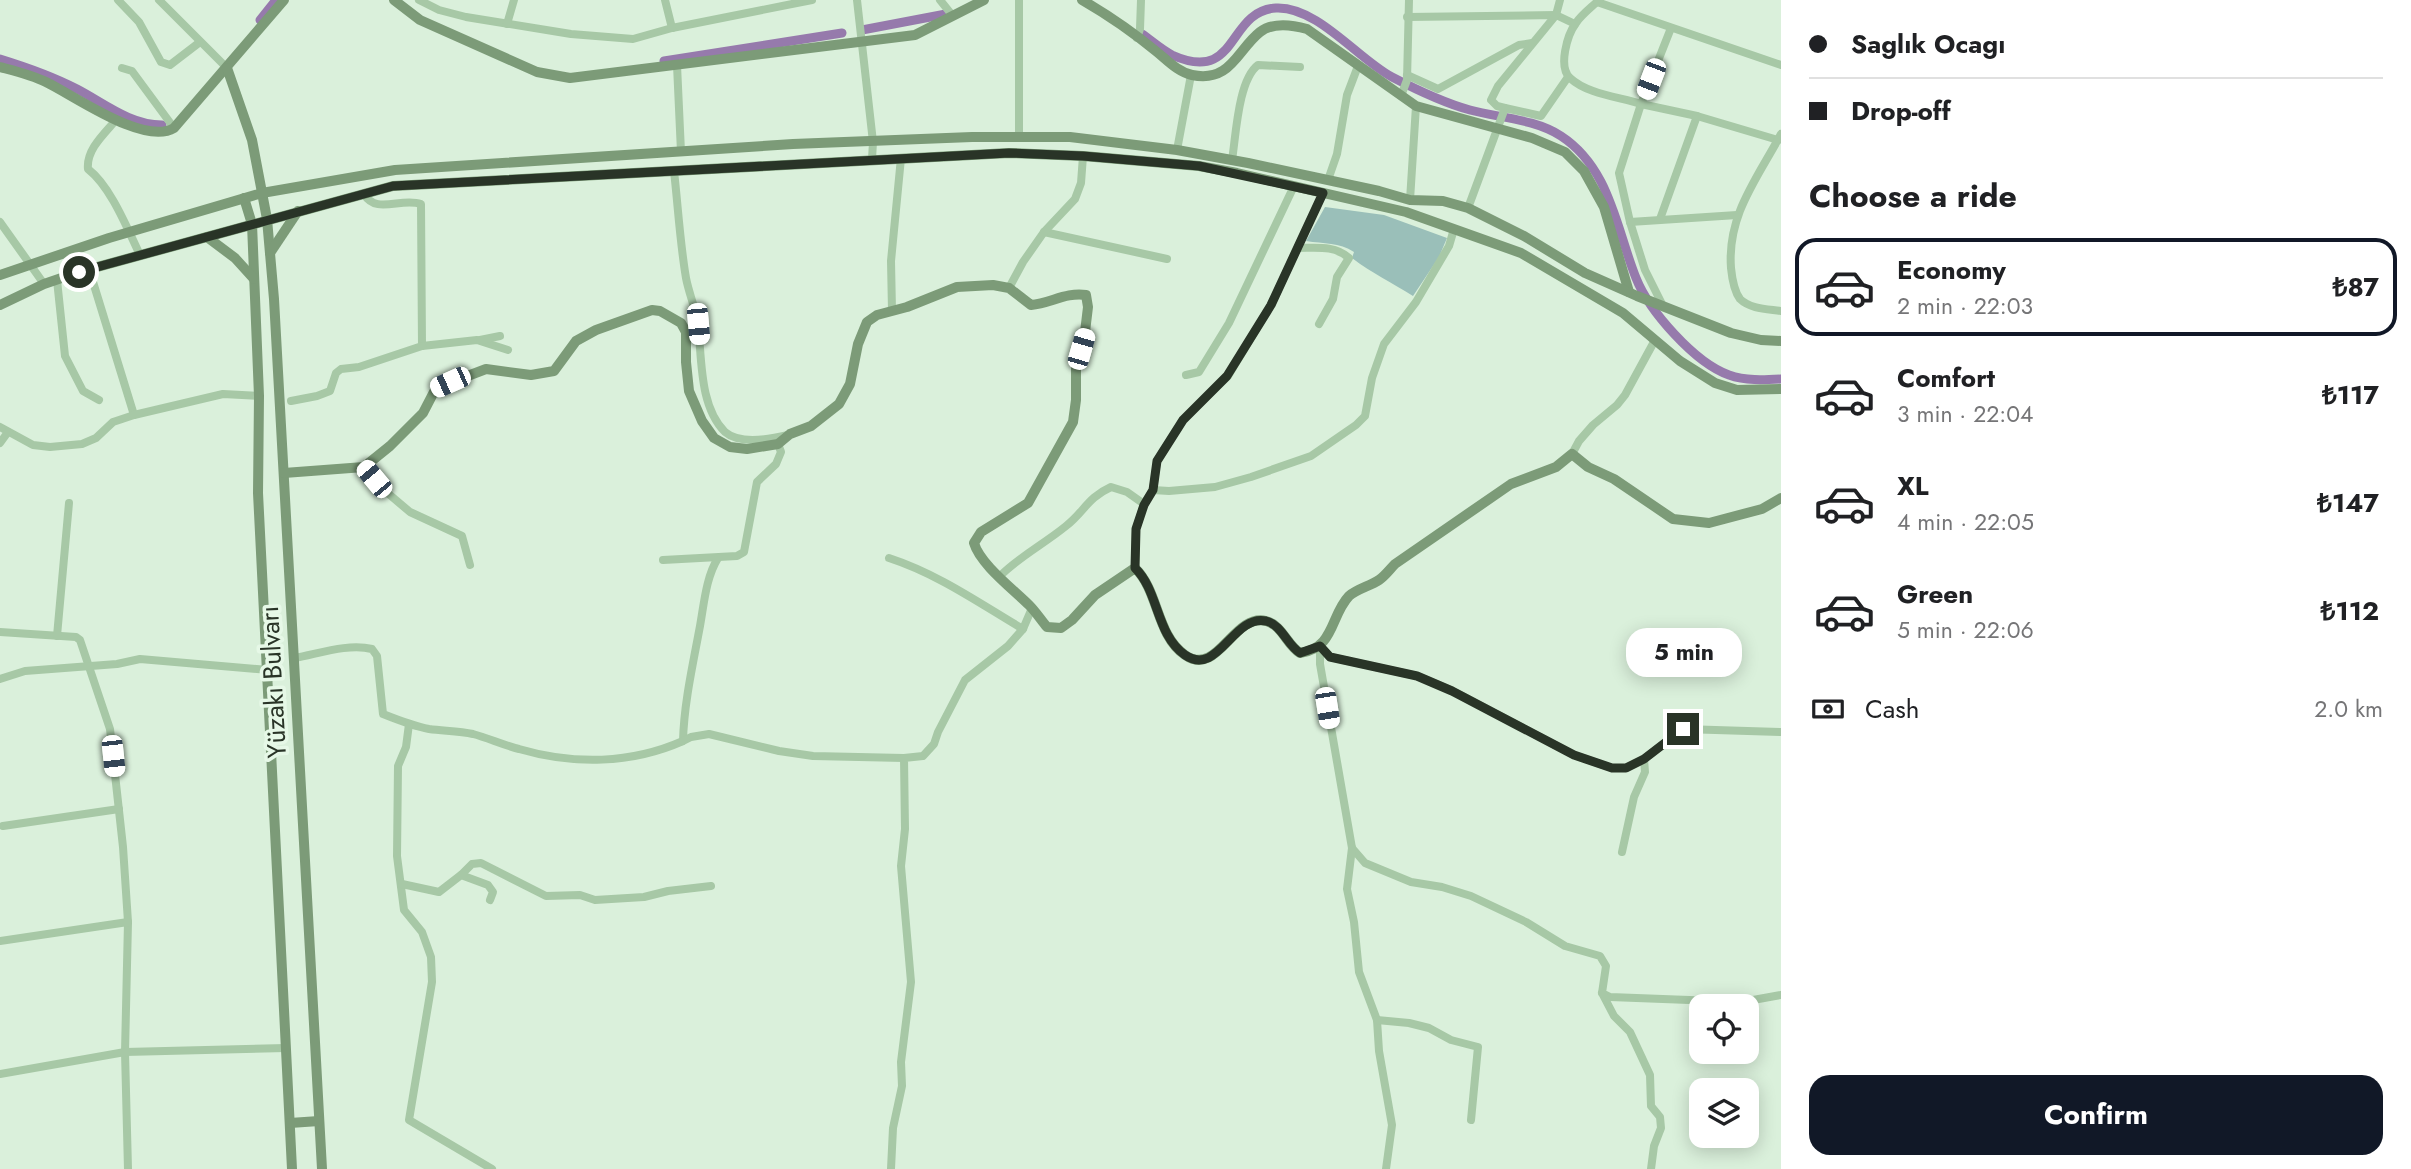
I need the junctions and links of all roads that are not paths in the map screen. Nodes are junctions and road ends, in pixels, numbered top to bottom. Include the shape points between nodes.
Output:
1 (118, 0) edge
2 (159, 0) edge
3 (284, 0) edge
4 (394, 0) edge
5 (419, 0) edge
6 (514, 0) edge
7 (665, 0) edge
8 (812, 0) edge
9 (857, 0) edge
10 (940, 0) edge
11 (984, 0) edge
12 (1019, 0) edge
13 (1082, 0) edge
14 (1141, 0) edge
15 (1409, 0) edge
16 (1560, 0) edge
17 (1598, 1) edge
18 (951, 15) junction
19 (1556, 15) junction
20 (1407, 18) junction
21 (507, 24) junction
22 (1575, 24) junction
23 (672, 28) junction
24 (1671, 28) junction
25 (1139, 34) junction
26 (200, 42) junction
27 (860, 43) junction
28 (1532, 43) junction
29 (677, 65) junction
30 (1781, 65) edge
31 (1358, 66) junction
32 (0, 67) edge
33 (1300, 67) dead end
34 (122, 68) dead end
35 (227, 68) junction
36 (1191, 75) junction
37 (1568, 77) junction
38 (1405, 85) junction
39 (1641, 104) junction
40 (1416, 106) junction
41 (1697, 116) junction
42 (1501, 117) junction
43 (116, 120) junction
44 (174, 128) junction
45 (1779, 137) edge
46 (1019, 138) junction
47 (873, 142) junction
48 (1177, 150) junction
49 (681, 152) junction
50 (1083, 156) junction
51 (901, 158) junction
52 (872, 159) junction
53 (1232, 160) junction
54 (674, 171) junction
55 (1328, 180) junction
56 (1294, 186) junction
57 (262, 193) junction
58 (1323, 193) junction
59 (364, 194) junction
60 (244, 198) junction
61 (1410, 200) junction
62 (1468, 208) junction
63 (298, 211) junction
64 (1737, 215) junction
65 (1488, 218) junction
66 (267, 219) junction
67 (1660, 219) junction
68 (0, 222) edge
69 (1630, 222) junction
70 (252, 224) junction
71 (1454, 229) junction
72 (129, 232) junction
73 (1044, 232) junction
74 (207, 237) junction
75 (1482, 239) junction
76 (1298, 248) junction
77 (270, 253) junction
78 (140, 256) junction
79 (1167, 259) dead end
80 (29, 263) junction
81 (89, 269) junction
82 (0, 275) edge
83 (254, 279) junction
84 (57, 280) junction
85 (44, 284) junction
86 (1009, 288) junction
87 (1629, 292) junction
88 (1661, 305) junction
89 (0, 306) edge
90 (892, 311) junction
91 (1781, 311) edge
92 (1319, 324) dead end
93 (499, 336) dead end
94 (477, 340) junction
95 (1655, 340) junction
96 (1781, 341) edge
97 (422, 346) junction
98 (509, 350) dead end
99 (1186, 374) dead end
100 (1781, 389) edge
101 (259, 396) junction
102 (99, 400) dead end
103 (291, 401) dead end
104 (134, 415) junction
105 (4, 430) edge
106 (790, 434) junction
107 (0, 443) edge
108 (778, 444) junction
109 (1572, 454) junction
110 (364, 467) junction
111 (284, 473) junction
112 (1153, 490) junction
113 (1781, 498) edge
114 (69, 503) dead end
115 (1144, 505) junction
116 (718, 558) junction
117 (889, 558) dead end
118 (663, 560) dead end
119 (470, 565) dead end
120 (1135, 568) junction
121 (1000, 576) junction
122 (1032, 608) junction
123 (1023, 629) junction
124 (0, 632) edge
125 (57, 636) junction
126 (1320, 646) junction
127 (295, 658) junction
128 (88, 666) junction
129 (268, 670) junction
130 (0, 679) edge
131 (409, 724) junction
132 (1781, 732) edge
133 (683, 741) junction
134 (904, 758) junction
135 (1644, 759) junction
136 (119, 809) junction
137 (3, 826) dead end
138 (1352, 848) junction
139 (1622, 852) dead end
140 (461, 874) junction
141 (401, 884) junction
142 (711, 886) dead end
143 (490, 900) dead end
144 (128, 922) junction
145 (0, 941) edge
146 (1602, 993) junction
147 (1781, 995) edge
148 (1377, 1020) junction
149 (286, 1048) junction
150 (125, 1052) junction
151 (0, 1074) edge
152 (1471, 1120) dead end
153 (319, 1121) junction
154 (290, 1123) junction
155 (128, 1169) edge
156 (292, 1169) edge
157 (322, 1169) edge
158 (492, 1169) edge
159 (891, 1169) edge
160 (1386, 1169) edge
161 (1651, 1169) edge

1 - 26 street via 139,22 162,62 170,65
2 - 26 street
3 - 35 main road
4 - 29 main road via 421,20 537,72 570,78
5 - 21 street via 439,10
6 - 21 street
7 - 23 street
8 - 23 street
9 - 27 street
10 - 18 street
11 - 18 main road
12 - 46 street
13 - 25 main road
14 - 25 street
15 - 20 street
16 - 19 street
17 - 22 street
17 - 24 street
18 - 27 main road via 915,35
19 - 20 street
19 - 22 street
19 - 28 street
20 - 38 street
21 - 23 street via 633,39
22 - 37 street via 1565,56
24 - 30 street
24 - 39 street
25 - 36 main road via 1172,66
26 - 35 street
27 - 29 main road
27 - 47 street
28 - 38 street via 1519,45 1438,89
28 - 42 street via 1491,100
29 - 49 street
31 - 36 main road via 1314,33 1291,25 1261,31 1228,69
31 - 38 main road
31 - 55 street
32 - 43 main road via 43,80
33 - 53 street via 1258,65 1251,70
34 - 44 street via 132,71
35 - 44 main road
35 - 57 main road, Yüzakı Bulvarı via 252,140
36 - 48 street
37 - 39 street via 1586,88
37 - 42 street via 1541,116
38 - 40 main road
39 - 41 street
39 - 69 street via 1619,173
40 - 42 main road
40 - 61 street
41 - 45 street
41 - 67 street
42 - 62 street
42 - 87 main road via 1532,138 1565,152 1584,171 1604,207
43 - 44 main road via 145,131
43 - 72 street via 96,144 87,160 88,169 108,190
45 - 64 street
46 - 47 main road
46 - 48 main road via 1070,137
47 - 49 main road
47 - 52 street
48 - 53 main road
49 - 57 main road via 395,170
50 - 51 main road via 1009,153
50 - 56 main road via 1199,166
50 - 73 street via 1075,199
51 - 52 main road
51 - 90 street via 891,261
52 - 54 main road
53 - 55 main road
54 - 59 main road via 393,186
54 - 106 street via 707,399 730,435 761,439
55 - 61 main road
56 - 58 main road
56 - 99 street via 1229,323 1199,372
57 - 60 main road
57 - 66 main road, Yüzakı Bulvarı
58 - 71 main road via 1406,212
58 - 76 street
59 - 63 main road
59 - 97 street via 375,204 421,204
60 - 70 main road, Yüzakı Bulvarı
60 - 72 main road
61 - 62 main road via 1443,201
62 - 65 main road
63 - 66 main road
63 - 77 main road
64 - 67 street
64 - 91 street via 1730,251 1739,298 1751,306
65 - 75 main road
65 - 87 main road via 1585,273
66 - 70 main road
66 - 77 main road, Yüzakı Bulvarı
67 - 69 street
68 - 80 street
69 - 88 street
70 - 74 main road
70 - 83 main road, Yüzakı Bulvarı
71 - 75 main road
71 - 112 street via 1416,302 1384,344 1365,416 1356,425 1311,456 1251,477 1215,487
72 - 78 street
72 - 80 main road
73 - 79 street
73 - 86 street
74 - 78 main road
74 - 83 main road
75 - 95 main road via 1521,253 1569,280 1623,313
76 - 92 street via 1328,248 1349,258
76 - 112 street via 1271,305 1227,376 1183,420 1157,461
77 - 111 main road, Yüzakı Bulvarı
78 - 81 main road
80 - 82 main road
80 - 85 street
81 - 84 main road
81 - 104 street
83 - 101 main road, Yüzakı Bulvarı
84 - 85 main road
84 - 102 street via 65,356 83,391
85 - 89 main road
86 - 90 main road via 957,287
86 - 121 main road via 1031,305 1072,293 1086,295 1088,307 1076,365 1073,422 1028,503 981,532 974,543
87 - 88 main road
88 - 96 main road via 1731,333
90 - 106 main road via 867,322 850,384 839,404 811,426
93 - 94 street
94 - 97 street
94 - 98 street
95 - 100 main road via 1715,383 1737,390
95 - 109 street via 1617,405 1593,425
97 - 103 street via 341,369 330,391
101 - 104 street via 223,394
101 - 129 main road, Yüzakı Bulvarı via 258,493
104 - 105 street via 113,422 82,444 33,445
105 - 107 street
106 - 108 main road
108 - 110 main road via 747,449 714,438 690,391 686,332 681,323 652,310 576,341 554,371 531,375 486,369 436,388 423,413
108 - 116 street via 781,452 776,464 757,482 744,552
109 - 113 main road via 1673,519 1709,523 1762,509
109 - 126 main road via 1556,467 1511,484 1395,564 1381,580 1349,596
110 - 111 main road
110 - 119 street via 410,512 462,536
111 - 127 main road, Yüzakı Bulvarı
112 - 115 street
114 - 125 street
115 - 120 street via 1136,529
115 - 121 street via 1111,487 1096,494 1067,525
116 - 118 street
116 - 133 street via 702,617
117 - 123 street via 955,586
120 - 122 main road via 1094,595 1061,628 1046,627
120 - 126 main road via 1145,577 1166,631 1186,656 1202,660 1214,655 1235,633 1264,620 1276,625 1300,653
121 - 122 main road
122 - 123 street
123 - 134 street via 992,661 965,680 934,744 923,756
124 - 125 street
125 - 128 street via 80,640
126 - 135 street via 1330,657 1417,676 1452,691 1574,755 1612,768 1626,768
126 - 138 street
127 - 131 street via 372,649 377,656 383,714
127 - 153 main road, Yüzakı Bulvarı
128 - 129 street via 140,659
128 - 130 street via 25,671
128 - 136 street via 110,729
129 - 149 main road, Yüzakı Bulvarı
131 - 133 street via 472,734 560,759 602,761 660,751
131 - 141 street via 398,766 396,828
132 - 135 street via 1683,729
133 - 134 street via 709,734 813,756
134 - 159 street via 901,866 911,982
135 - 139 street via 1645,772 1633,797
136 - 137 street
136 - 144 street
138 - 146 street via 1365,863 1411,882 1471,896 1564,946 1600,956 1606,966
138 - 148 street via 1347,889 1359,972
140 - 141 street via 439,892
140 - 142 street via 481,863 546,896 580,895 595,900
140 - 143 street via 488,885
141 - 158 street via 404,909 422,932 431,957 432,982 410,1120
144 - 145 street
144 - 150 street
146 - 147 street via 1620,999 1742,1002
146 - 161 street via 1614,1016 1630,1032 1650,1075 1651,1106 1660,1116 1661,1128
148 - 152 street via 1429,1028 1451,1041 1478,1047
148 - 160 street via 1392,1125
149 - 150 street
149 - 154 main road, Yüzakı Bulvarı
150 - 151 street
150 - 155 street
153 - 154 main road
153 - 157 main road, Yüzakı Bulvarı
154 - 156 main road, Yüzakı Bulvarı

